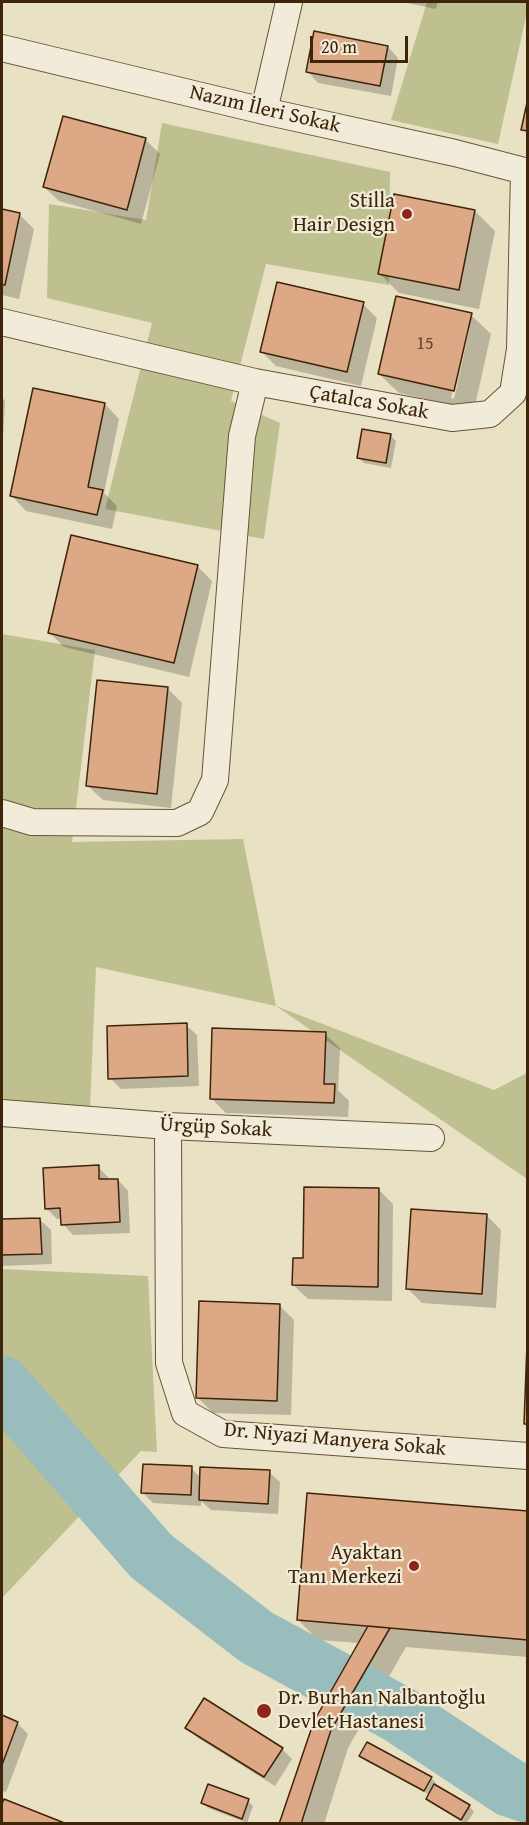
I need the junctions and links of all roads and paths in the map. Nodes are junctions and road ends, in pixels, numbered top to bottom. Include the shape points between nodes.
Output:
1 (289, 2) edge
2 (2, 48) edge
3 (264, 111) junction
4 (526, 172) edge
5 (2, 322) edge
6 (255, 382) junction
7 (2, 813) edge
8 (2, 1113) edge
9 (168, 1126) junction
10 (431, 1138) dead end
11 (528, 1456) edge

1 - 3 street
2 - 3 street, Nazım İleri Sokak
3 - 4 street, Nazım İleri Sokak
4 - 6 street, Çatalca Sokak via 520,349 513,393 490,414 452,418
5 - 6 street, Çatalca Sokak
6 - 7 street via 242,436 215,780 200,812 177,823 32,822
8 - 9 street, Ürgüp Sokak
9 - 10 street, Ürgüp Sokak
9 - 11 street, Dr. Niyazi Manyera Sokak via 169,1364 184,1413 223,1434

